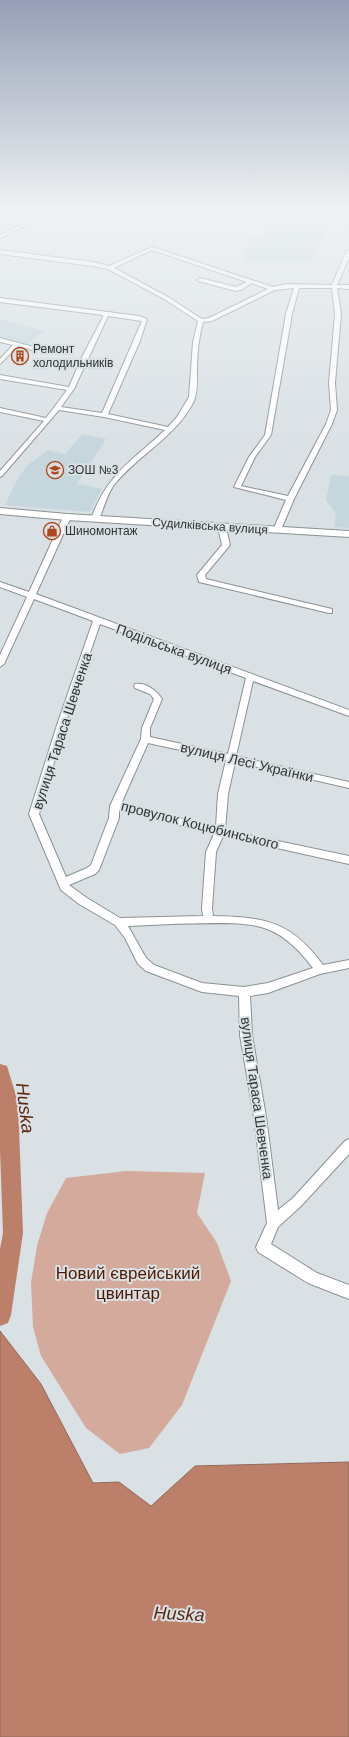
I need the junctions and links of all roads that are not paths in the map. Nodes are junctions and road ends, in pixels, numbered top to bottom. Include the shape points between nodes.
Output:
1 (153, 291) edge
2 (269, 291) edge
3 (296, 291) edge
4 (335, 291) edge
5 (0, 300) edge
6 (105, 314) junction
7 (201, 321) junction
8 (0, 340) edge
9 (17, 344) junction
10 (32, 348) dead end
11 (0, 362) edge
12 (0, 377) edge
13 (71, 388) junction
14 (57, 408) junction
15 (0, 410) edge
16 (104, 415) junction
17 (48, 420) junction
18 (169, 429) junction
19 (0, 475) edge
20 (290, 499) junction
21 (0, 511) edge
22 (67, 517) junction
23 (95, 519) junction
24 (224, 527) junction
25 (277, 530) junction
26 (349, 534) edge
27 (0, 584) edge
28 (31, 595) junction
29 (329, 611) dead end
30 (97, 621) junction
31 (0, 664) edge
32 (250, 677) junction
33 (138, 686) dead end
34 (349, 713) edge
35 (145, 739) junction
36 (231, 759) junction
37 (349, 786) edge
38 (115, 806) junction
39 (220, 832) junction
40 (349, 860) edge
41 (63, 882) junction
42 (209, 920) junction
43 (119, 922) junction
44 (349, 964) edge
45 (320, 970) junction
46 (244, 992) junction
47 (349, 1146) edge
48 (273, 1223) junction
49 (349, 1292) edge

1 - 7 street
2 - 7 street via 210,320
3 - 20 street via 289,314 268,435 252,457 237,487
4 - 20 street via 338,339 334,351 332,383 334,410
5 - 6 street
6 - 13 street via 106,317
6 - 16 street via 145,320
7 - 18 street via 194,364 194,392 186,408
8 - 9 street
9 - 10 street
9 - 11 street
12 - 13 street
13 - 14 street
14 - 16 street
14 - 17 street
15 - 17 street
16 - 18 street
17 - 19 street
18 - 23 street via 107,488
20 - 25 street
21 - 22 main road, Судилківська вулиця
22 - 23 main road, Судилківська вулиця
22 - 28 street
23 - 24 main road, Судилківська вулиця
24 - 25 main road, Судилківська вулиця
24 - 29 street via 226,545 201,575 202,580
25 - 26 main road, Судилківська вулиця
27 - 28 street, Подільська вулиця
28 - 30 street, Подільська вулиця
28 - 31 street
30 - 32 street, Подільська вулиця
30 - 41 street, вулиця Тараса Шевченка via 34,814
32 - 34 street, Подільська вулиця
32 - 36 street
33 - 35 street, провулок Коцюбинського via 153,692 158,699 146,728
35 - 36 street, вулиця Лесі Українки
35 - 38 street, провулок Коцюбинського
36 - 37 street, вулиця Лесі Українки
36 - 39 street via 223,794
38 - 39 street, провулок Коцюбинського
38 - 41 street via 114,818 95,867 92,871
39 - 40 street, провулок Коцюбинського
39 - 42 street via 211,852 207,908
41 - 43 street, вулиця Тараса Шевченка via 75,895
42 - 43 street
42 - 45 street via 248,921 273,927 306,950
43 - 46 street, вулиця Тараса Шевченка via 129,935 142,961 150,968 202,986
44 - 45 street
45 - 46 street via 268,988
46 - 48 street, вулиця Тараса Шевченка via 246,1035 260,1117
47 - 48 street via 297,1202
48 - 49 street, вулиця Тараса Шевченка via 263,1247 313,1278

